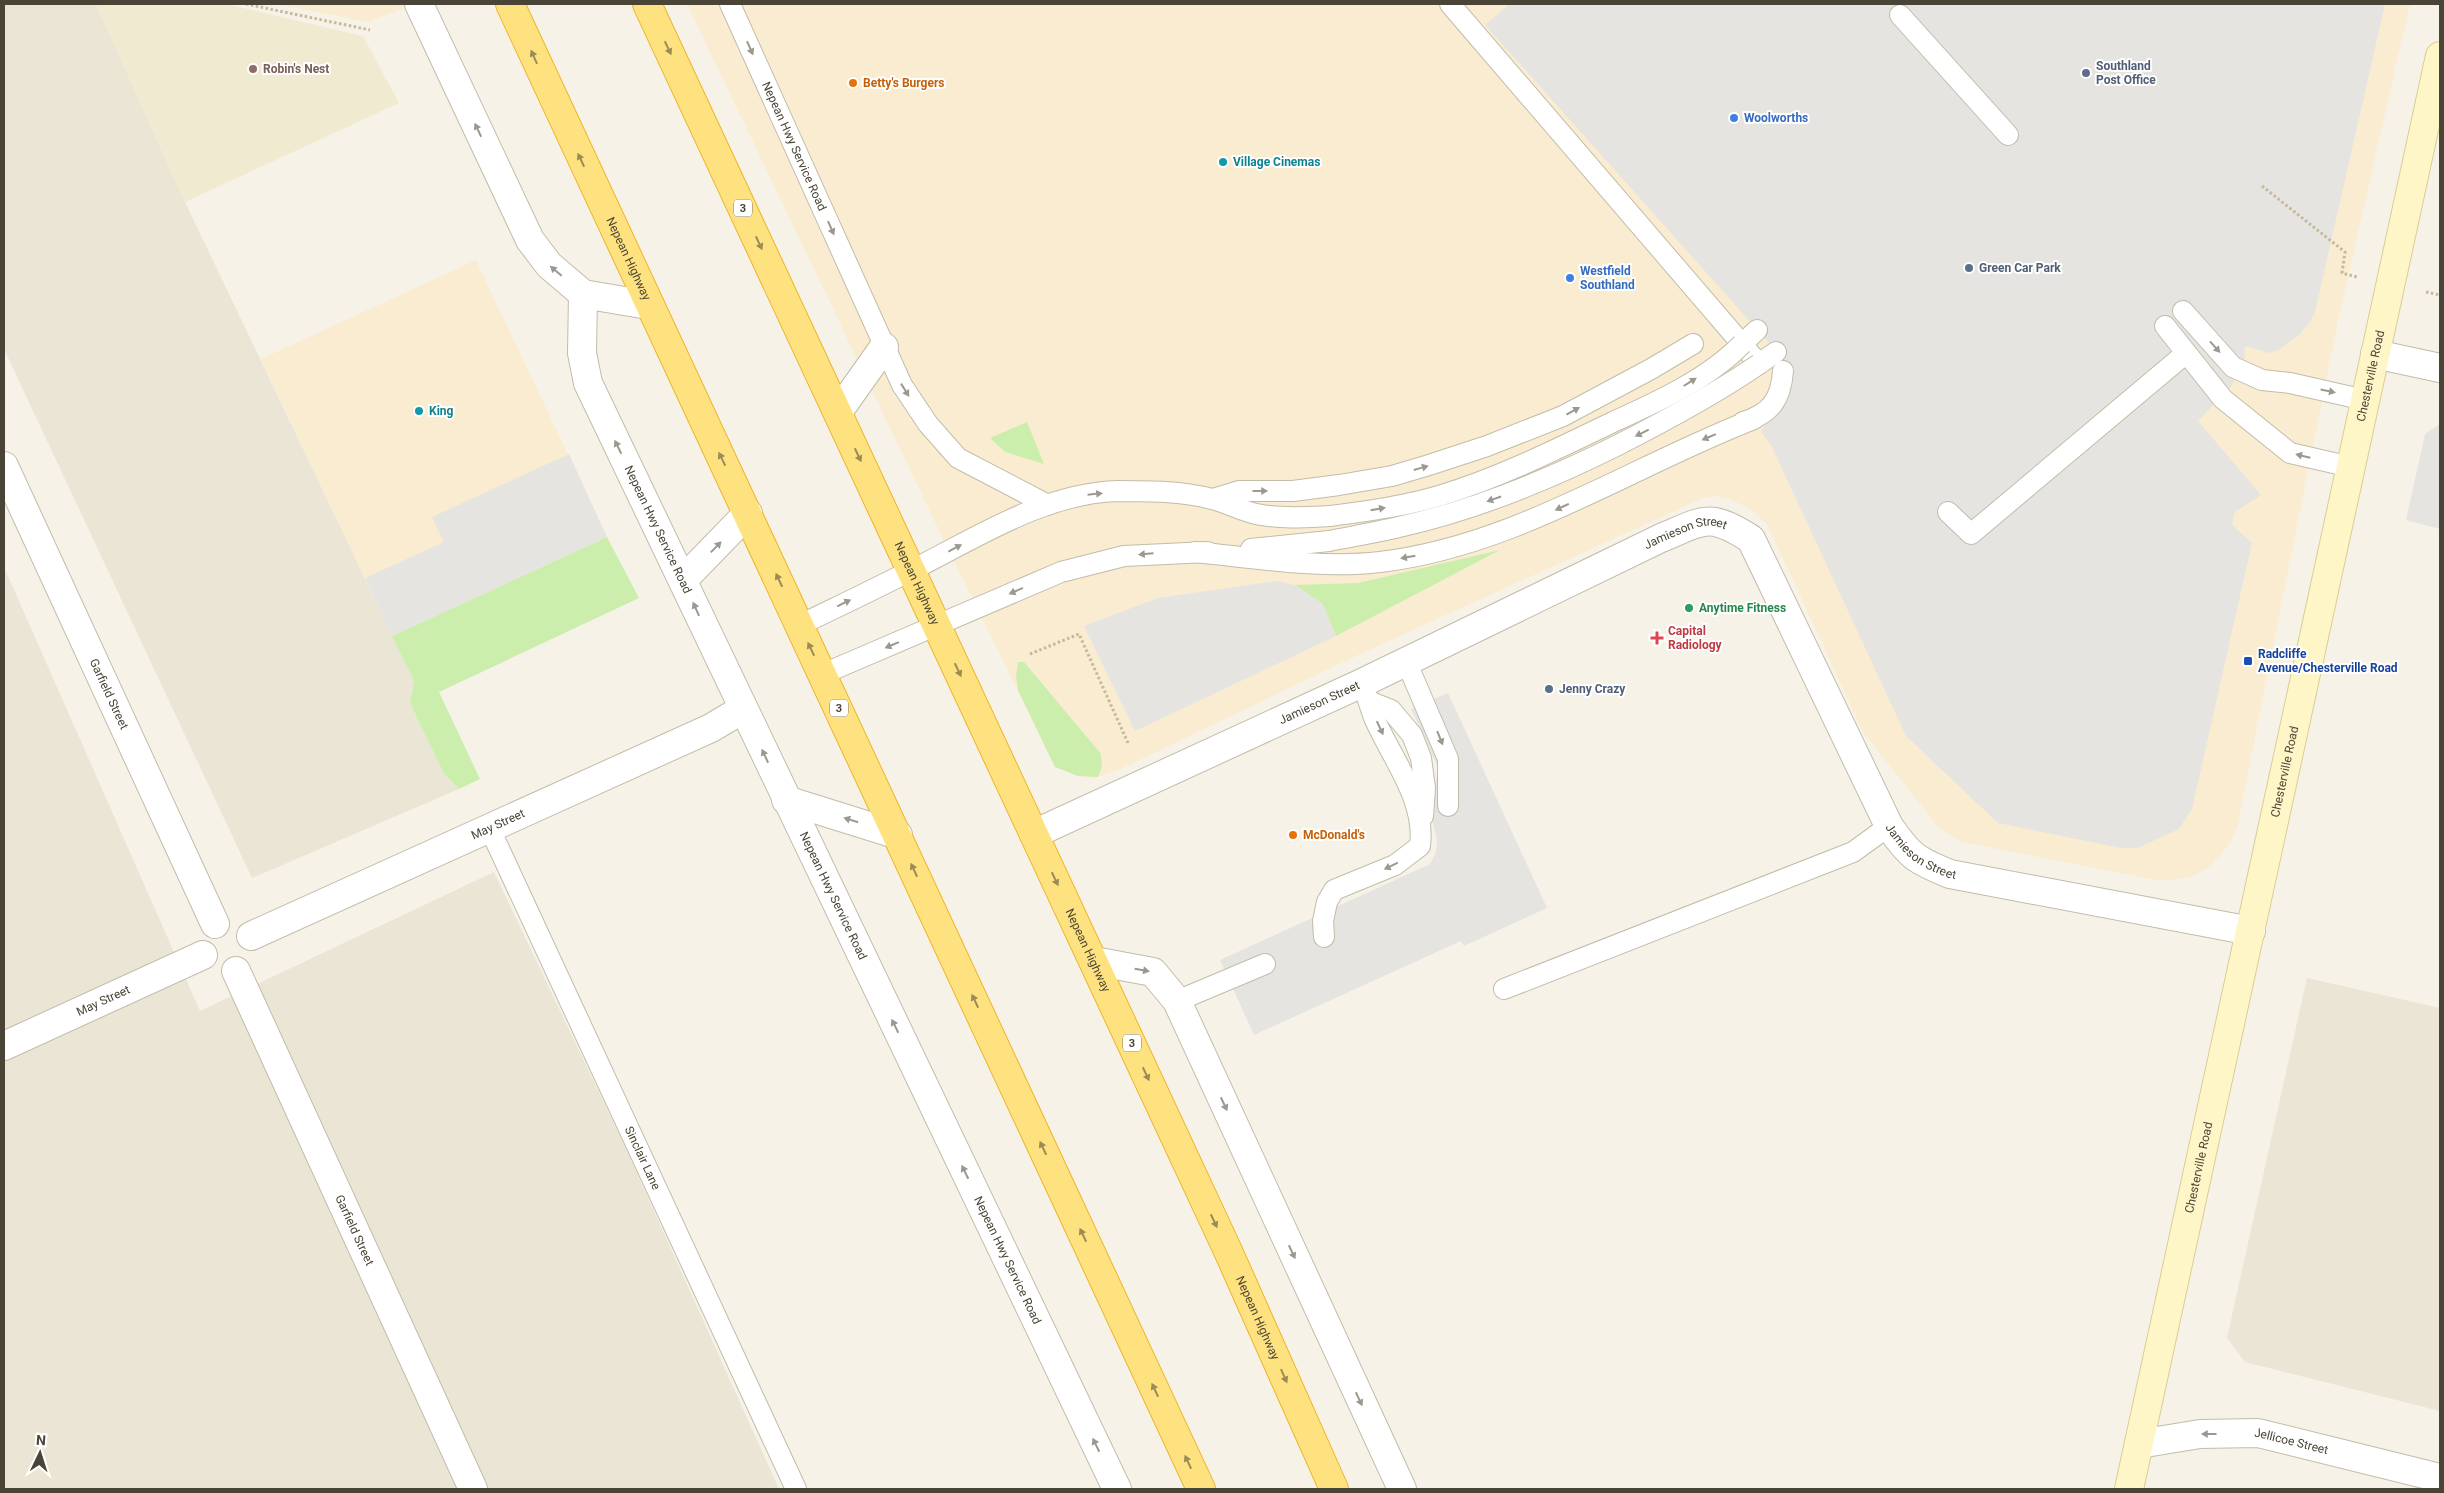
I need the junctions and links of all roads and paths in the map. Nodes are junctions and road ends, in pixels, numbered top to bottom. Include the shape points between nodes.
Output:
1 (246, 4) edge
2 (418, 4) edge
3 (510, 4) edge
4 (647, 4) edge
5 (730, 4) edge
6 (1450, 4) edge
7 (1900, 15) dead end
8 (370, 30) dead end
9 (2440, 56) edge
10 (2008, 135) dead end
11 (2262, 186) dead end
12 (2390, 285) junction
13 (584, 294) junction
14 (2440, 295) edge
15 (648, 304) junction
16 (2183, 311) dead end
17 (2165, 326) dead end
18 (1757, 330) dead end
19 (1693, 344) dead end
20 (1742, 344) junction
21 (884, 347) junction
22 (1776, 352) dead end
23 (2185, 354) junction
24 (2375, 354) junction
25 (1759, 364) junction
26 (2440, 368) edge
27 (1782, 371) dead end
28 (2366, 400) junction
29 (838, 412) junction
30 (1717, 419) dead end
31 (1754, 419) junction
32 (4, 466) edge
33 (2351, 467) junction
34 (1213, 499) junction
35 (1048, 505) junction
36 (1948, 512) dead end
37 (748, 513) junction
38 (1195, 552) junction
39 (912, 571) junction
40 (683, 580) junction
41 (800, 624) junction
42 (937, 626) junction
43 (1030, 654) dead end
44 (1406, 661) junction
45 (823, 674) junction
46 (1366, 693) junction
47 (743, 709) junction
48 (1128, 742) dead end
49 (786, 800) junction
50 (1448, 806) dead end
51 (1889, 826) junction
52 (489, 827) junction
53 (1034, 834) junction
54 (898, 835) junction
55 (215, 924) junction
56 (2251, 931) junction
57 (251, 936) junction
58 (1324, 937) dead end
59 (203, 955) junction
60 (1094, 961) junction
61 (1265, 964) dead end
62 (236, 971) junction
63 (1504, 989) dead end
64 (1177, 1001) junction
65 (4, 1046) edge
66 (2139, 1444) junction
67 (2440, 1478) edge
68 (473, 1489) edge
69 (796, 1489) edge
70 (1117, 1489) edge
71 (1201, 1489) edge
72 (1334, 1489) edge
73 (1402, 1489) edge
74 (2129, 1489) edge

1 - 8 path
13 -> 2 street via 549,265 530,240
15 -> 3 highway, Nepean Highway / 3
4 -> 29 highway, Nepean Highway / 3
5 -> 21 lane, Nepean Hwy Service Road
6 - 20 lane
7 - 10 lane
9 - 12 main road, Chesterville Road
11 - 12 path via 2345,252 2342,273
12 - 14 path
12 - 24 main road, Chesterville Road
13 - 15 street
40 -> 13 street, Nepean Hwy Service Road via 588,383 582,353
37 -> 15 highway, Nepean Highway / 3
16 -> 28 lane via 2233,367 2262,380
17 - 23 lane
18 - 20 lane
34 -> 19 lane via 1239,491 1293,491 1339,485 1392,476 1438,463 1563,416
20 - 25 lane
34 -> 20 lane, bridge via 1261,515 1280,517 1330,516 1434,497 1503,472 1640,410 1717,365
21 - 29 street
21 -> 35 lane, Nepean Hwy Service Road via 902,385 928,424 958,458
22 - 25 lane
33 -> 23 lane via 2290,453 2223,399
23 - 36 lane via 1970,534
24 - 26 street
24 - 28 main road, Chesterville Road
25 -> 38 lane, bridge via 1675,417 1540,482 1470,507 1404,526 1329,541
27 - 31 lane via 1780,393 1773,404
28 - 33 main road, Chesterville Road
29 -> 39 highway, Nepean Highway / 3
30 - 31 lane via 1742,422
31 -> 38 lane via 1707,437 1530,521 1475,541 1423,554 1380,562 1334,565
32 - 55 street, Garfield Street
33 - 56 main road, Chesterville Road
35 -> 34 lane via 1117,491 1162,492
39 -> 35 lane via 974,538
40 -> 37 street
41 -> 37 highway, Nepean Highway / 3
38 -> 42 lane via 1124,556 1090,563 1061,572
41 -> 39 lane
39 - 42 highway, Nepean Highway / 3
47 -> 40 street, Nepean Hwy Service Road
45 -> 41 highway, Nepean Highway / 3
42 -> 45 lane
42 -> 53 highway, Nepean Highway / 3
43 - 48 path via 1079,634
44 - 46 street, Jamieson Street
44 -> 50 lane via 1448,759
44 - 51 street, Jamieson Street via 1660,538 1705,520 1727,524 1751,539
45 - 54 highway, Nepean Highway / 3
46 - 53 street, Jamieson Street
46 -> 58 lane via 1374,718 1418,808 1422,829 1420,846 1395,865 1334,890 1327,902
49 -> 47 street, Nepean Hwy Service Road
47 - 52 street, May Street via 711,728
54 -> 49 street
70 -> 49 street, Nepean Hwy Service Road
51 - 56 street, Jamieson Street via 1904,848 1920,862 1950,874
51 - 63 lane via 1853,852
52 - 57 street, May Street
52 - 69 lane, Sinclair Lane
53 -> 60 highway, Nepean Highway / 3
71 -> 54 highway, Nepean Highway / 3
55 - 57 street via 233,921
55 - 59 street via 202,940
56 - 66 main road, Chesterville Road
57 - 62 street via 250,957
59 - 62 street via 209,965 219,971
59 - 65 street, May Street
60 -> 64 street via 1153,972
60 -> 72 highway, Nepean Highway / 3
61 - 64 lane
62 - 68 street, Garfield Street
64 -> 73 street
67 -> 66 street, Jellicoe Street via 2258,1433 2200,1434
66 - 74 main road, Chesterville Road

